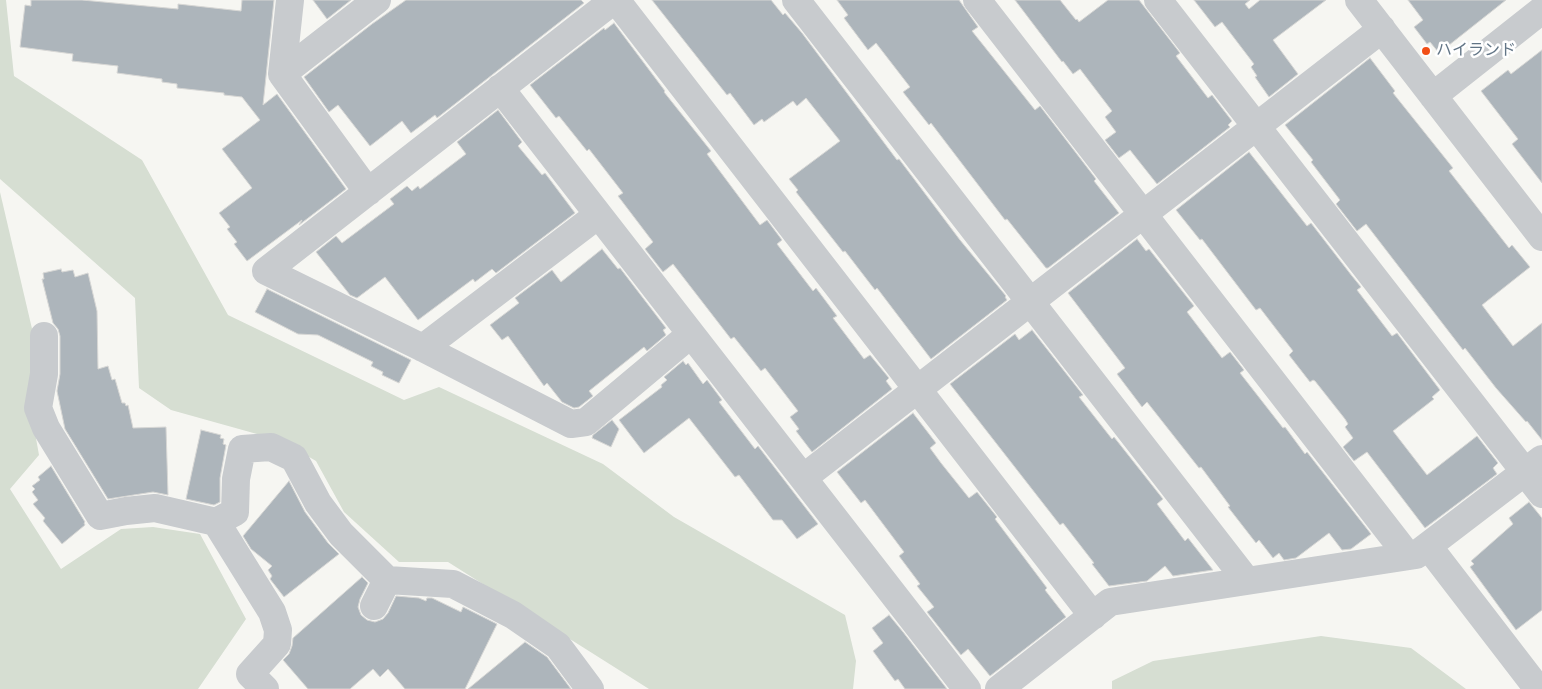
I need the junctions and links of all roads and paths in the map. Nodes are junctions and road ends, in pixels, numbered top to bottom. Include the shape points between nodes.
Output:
1 (290, 0) edge
2 (377, 0) edge
3 (614, 0) edge
4 (796, 0) edge
5 (977, 0) edge
6 (1158, 0) edge
7 (1359, 0) edge
8 (1542, 10) edge
9 (1382, 29) junction
10 (282, 74) junction
11 (500, 88) junction
12 (1433, 96) junction
13 (1256, 127) junction
14 (368, 192) junction
15 (1143, 213) junction
16 (598, 214) junction
17 (1542, 237) edge
18 (1030, 302) junction
19 (691, 334) junction
20 (44, 336) dead end
21 (423, 348) junction
22 (917, 389) junction
23 (1534, 466) edge
24 (803, 478) junction
25 (1542, 494) edge
26 (216, 522) junction
27 (1418, 551) junction
28 (387, 580) junction
29 (1246, 581) junction
30 (374, 606) dead end
31 (1093, 616) junction
32 (265, 689) edge
33 (590, 689) edge
34 (967, 689) edge
35 (999, 689) edge
36 (1538, 689) edge

1 - 10 street
2 - 10 street
3 - 11 street
3 - 22 street
4 - 18 street
5 - 15 street
6 - 13 street
7 - 9 street
8 - 12 street
9 - 12 street
9 - 13 street
10 - 14 street
11 - 14 street
11 - 16 street
12 - 17 street
13 - 15 street
13 - 23 street
14 - 21 street via 266,271
15 - 18 street
15 - 27 street
16 - 19 street
16 - 21 street
18 - 22 street
18 - 29 street
19 - 21 street via 586,422 571,424
19 - 24 street
20 - 26 street via 44,374 38,408 46,428 100,516 155,508
22 - 24 street
22 - 31 street
23 - 25 street
23 - 27 street
24 - 34 street
26 - 28 street via 234,512 242,449 272,446 294,458 318,502 341,534
26 - 32 street via 272,612 278,630 277,644 250,674
27 - 29 street
27 - 36 street
28 - 30 street
28 - 33 street via 453,584 513,615 558,646
29 - 31 street via 1110,602
31 - 35 street

